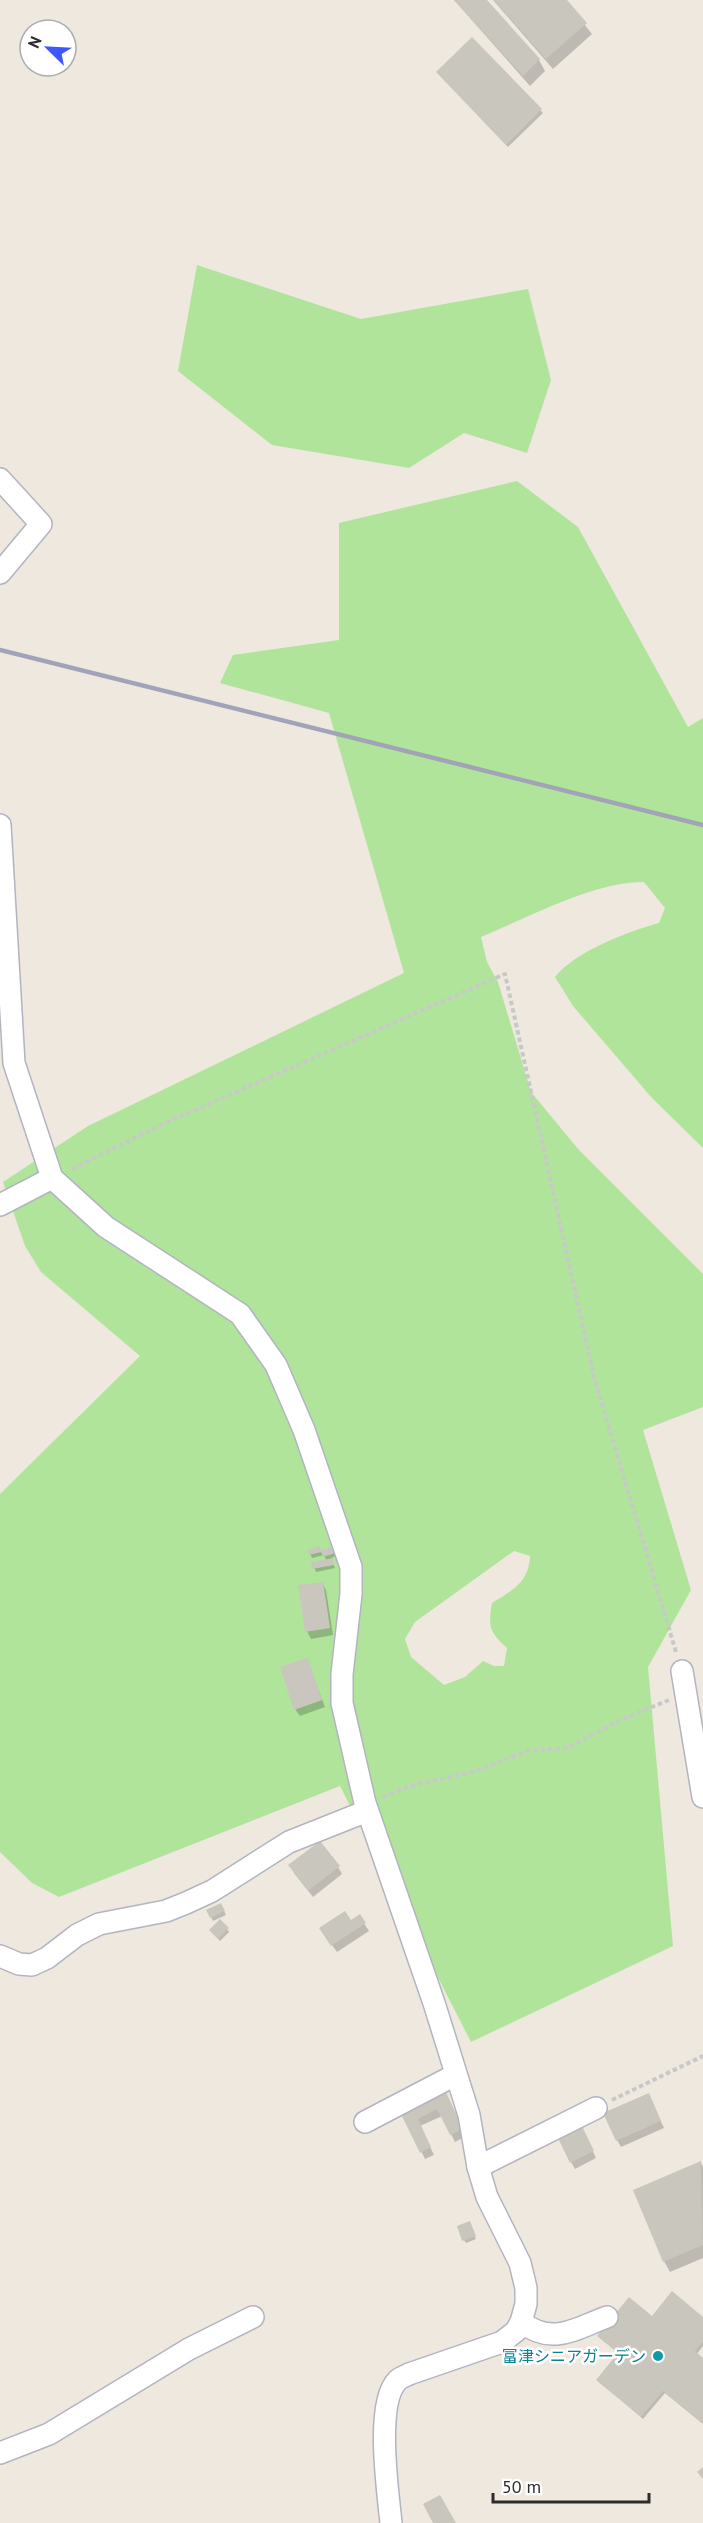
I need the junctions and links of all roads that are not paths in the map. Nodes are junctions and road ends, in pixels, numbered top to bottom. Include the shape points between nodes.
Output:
1 (0, 478) edge
2 (0, 573) edge
3 (0, 825) edge
4 (52, 1178) junction
5 (0, 1205) edge
6 (682, 1671) dead end
7 (703, 1797) edge
8 (366, 1807) junction
9 (0, 1956) edge
10 (455, 2075) junction
11 (596, 2108) road end
12 (364, 2122) dead end
13 (478, 2167) junction
14 (253, 2317) dead end
15 (607, 2317) dead end
16 (521, 2322) junction
17 (0, 2453) edge
18 (391, 2523) edge

1 - 2 street via 41,524
3 - 4 street via 14,1064
4 - 5 street
4 - 8 street via 106,1227 240,1314 276,1365 304,1430 351,1567 342,1703
6 - 7 street
8 - 9 street via 289,1842 186,1903 166,1911 99,1924 32,1965
8 - 10 street
10 - 12 street
10 - 13 street via 469,2115
11 - 13 street
13 - 16 street via 487,2197 520,2263 526,2296
14 - 17 street via 189,2349 49,2434
15 - 16 street via 548,2336
16 - 18 street via 502,2342 397,2380 387,2400 385,2428

